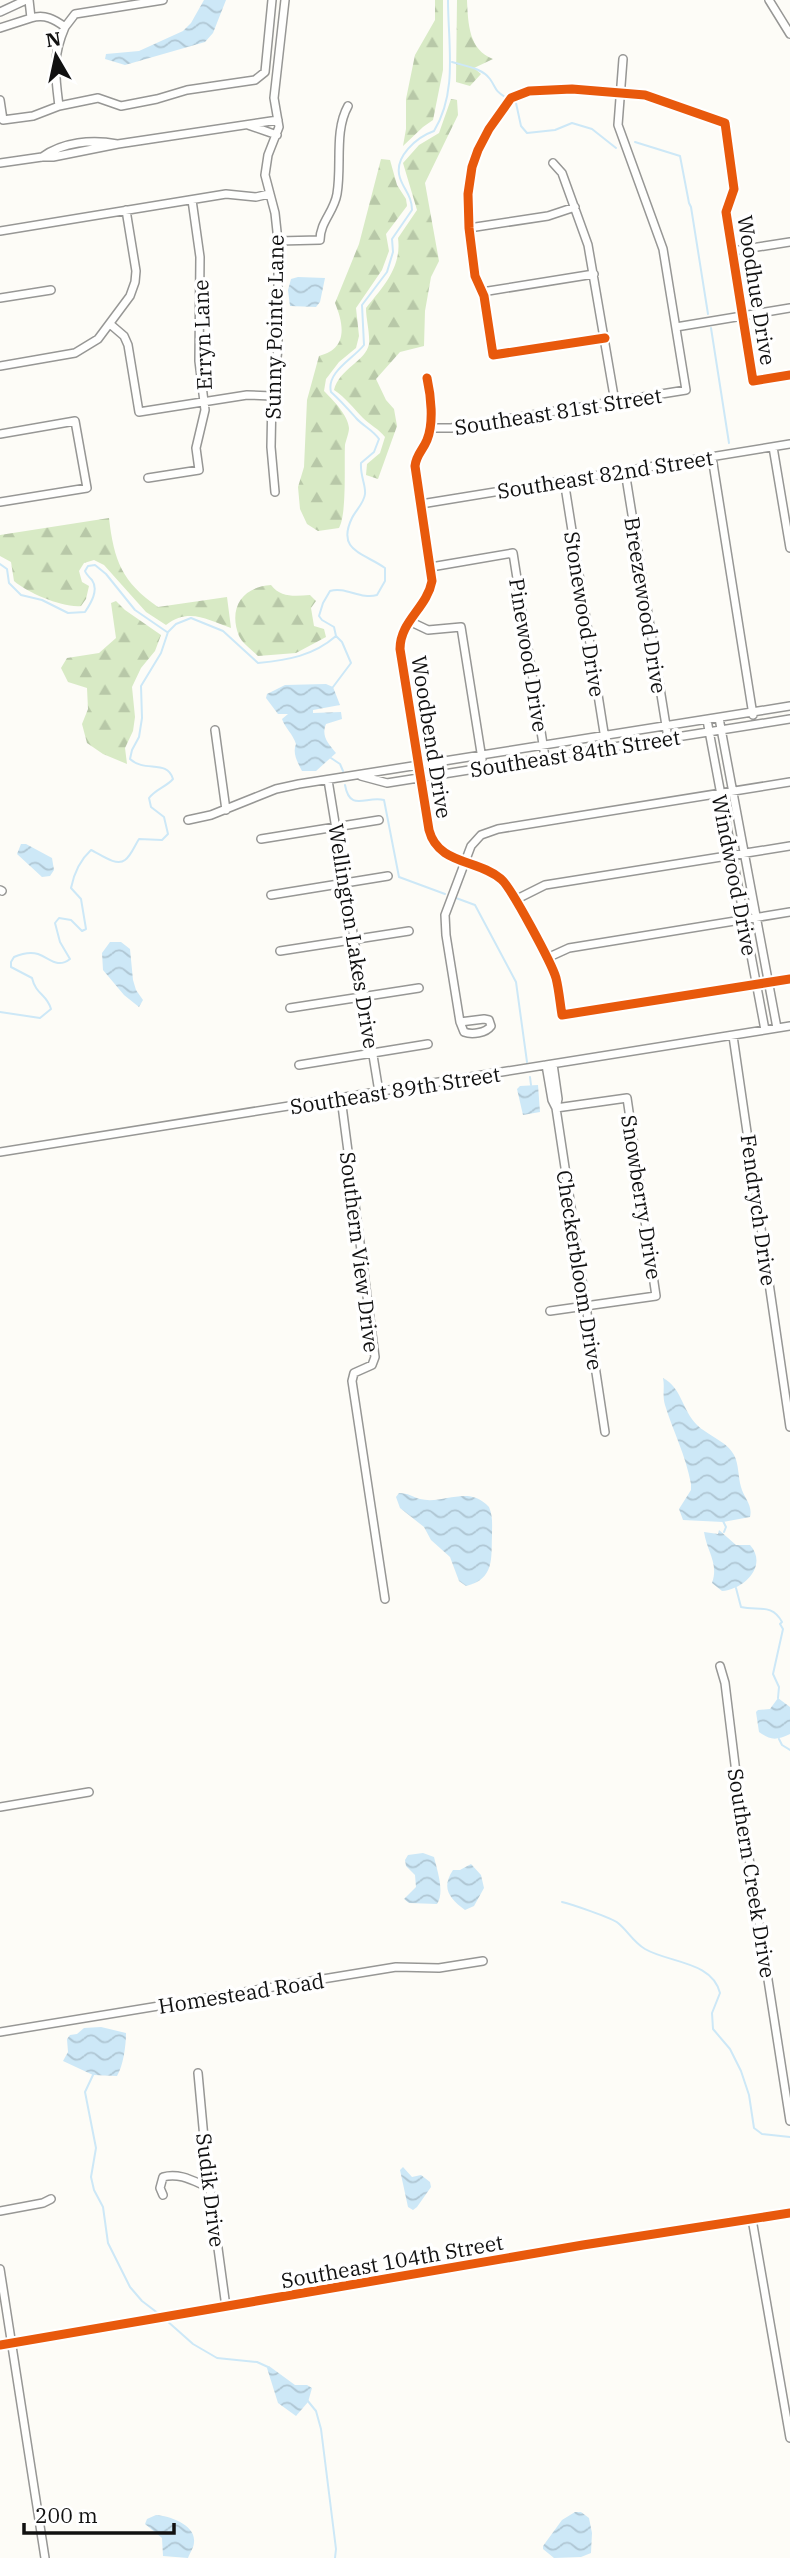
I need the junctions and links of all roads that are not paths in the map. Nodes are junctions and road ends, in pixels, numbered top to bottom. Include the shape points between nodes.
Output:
1 (28, 0) edge
2 (163, 0) edge
3 (272, 0) edge
4 (285, 0) edge
5 (769, 0) edge
6 (0, 12) edge
7 (31, 18) junction
8 (65, 27) junction
9 (0, 29) edge
10 (790, 34) edge
11 (622, 59) dead end
12 (619, 93) junction
13 (0, 100) edge
14 (58, 106) junction
15 (348, 106) dead end
16 (278, 120) junction
17 (265, 127) junction
18 (277, 135) junction
19 (0, 163) edge
20 (553, 163) dead end
21 (269, 194) junction
22 (192, 200) junction
23 (575, 207) junction
24 (126, 211) junction
25 (469, 228) junction
26 (0, 231) edge
27 (278, 241) junction
28 (790, 242) edge
29 (732, 251) junction
30 (594, 274) junction
31 (51, 290) dead end
32 (482, 292) junction
33 (0, 298) edge
34 (790, 308) edge
35 (743, 316) junction
36 (110, 324) junction
37 (676, 327) junction
38 (605, 338) junction
39 (0, 366) edge
40 (790, 375) edge
41 (427, 378) dead end
42 (272, 396) junction
43 (615, 401) junction
44 (204, 402) junction
45 (430, 428) junction
46 (0, 433) edge
47 (790, 444) edge
48 (774, 447) junction
49 (712, 457) junction
50 (625, 471) junction
51 (148, 478) dead end
52 (564, 480) junction
53 (275, 492) dead end
54 (0, 502) edge
55 (421, 503) junction
56 (790, 548) edge
57 (431, 567) junction
58 (409, 621) junction
59 (790, 706) edge
60 (752, 712) junction
61 (719, 718) junction
62 (790, 719) edge
63 (706, 720) junction
64 (755, 724) junction
65 (666, 726) junction
66 (215, 730) dead end
67 (721, 730) junction
68 (709, 732) junction
69 (604, 736) junction
70 (668, 738) junction
71 (543, 745) junction
72 (606, 748) junction
73 (482, 755) junction
74 (545, 757) junction
75 (418, 765) junction
76 (484, 767) junction
77 (360, 776) junction
78 (420, 778) junction
79 (328, 780) junction
80 (790, 782) edge
81 (733, 791) junction
82 (720, 793) junction
83 (226, 810) junction
84 (188, 820) dead end
85 (379, 820) dead end
86 (336, 827) junction
87 (261, 839) dead end
88 (790, 846) edge
89 (744, 854) junction
90 (732, 856) junction
91 (465, 862) junction
92 (388, 876) dead end
93 (345, 883) junction
94 (271, 895) dead end
95 (515, 900) junction
96 (790, 912) edge
97 (756, 918) junction
98 (743, 920) junction
99 (409, 931) dead end
100 (354, 939) junction
101 (280, 951) dead end
102 (547, 958) junction
103 (790, 979) edge
104 (768, 982) junction
105 (756, 984) junction
106 (419, 988) dead end
107 (363, 995) junction
108 (290, 1008) dead end
109 (460, 1022) dead end
110 (790, 1026) edge
111 (777, 1028) junction
112 (765, 1030) junction
113 (733, 1035) junction
114 (428, 1044) dead end
115 (373, 1052) junction
116 (299, 1065) dead end
117 (549, 1065) junction
118 (379, 1092) junction
119 (341, 1098) junction
120 (556, 1108) junction
121 (0, 1152) edge
122 (585, 1306) junction
123 (550, 1311) dead end
124 (790, 1427) edge
125 (605, 1432) dead end
126 (385, 1599) dead end
127 (720, 1666) dead end
128 (89, 1792) dead end
129 (0, 1807) edge
130 (483, 1961) dead end
131 (0, 2032) edge
132 (198, 2073) dead end
133 (790, 2121) edge
134 (210, 2188) junction
135 (163, 2195) dead end
136 (51, 2199) dead end
137 (0, 2211) edge
138 (790, 2213) edge
139 (752, 2219) junction
140 (0, 2269) edge
141 (226, 2306) junction
142 (11, 2343) junction
143 (0, 2344) edge
144 (790, 2438) edge
145 (45, 2558) edge

1 - 6 street
1 - 7 street
2 - 8 street via 75,13
3 - 14 street via 265,72 255,80 121,106 98,98
4 - 16 street, Sunny Pointe Lane via 274,98
5 - 10 street
7 - 8 street via 40,15
7 - 9 street
8 - 14 street via 54,64
11 - 12 street
12 - 25 street via 572,89 516,95 483,140 472,167
12 - 29 street, Woodhue Drive via 652,96 724,123 734,189 726,212
12 - 37 street via 619,130 663,249
13 - 14 street via 3,120 33,116
15 - 27 street via 342,118 337,193 320,228 320,240
16 - 17 street
16 - 18 street, Sunny Pointe Lane
17 - 18 street
17 - 19 street via 248,125 118,144 95,141 61,146 42,157
18 - 21 street, Sunny Pointe Lane via 265,169
20 - 23 street via 562,173
21 - 22 street
21 - 27 street, Sunny Pointe Lane
22 - 24 street
22 - 44 street, Erryn Lane via 200,257 199,353
23 - 25 street via 548,216
23 - 30 street
24 - 26 street
24 - 36 street via 136,277 133,291
25 - 32 street via 475,276
27 - 42 street, Sunny Pointe Lane via 278,349
28 - 29 street
29 - 35 street, Woodhue Drive
30 - 32 street
30 - 38 street
31 - 33 street
32 - 38 street via 494,355
34 - 35 street
35 - 37 street
35 - 40 street, Woodhue Drive via 753,381
36 - 39 street via 94,343 75,353
36 - 44 street via 128,345 139,412
37 - 43 street, Southeast 81st Street via 686,390
38 - 43 street
41 - 45 street, Woodbend Drive
42 - 44 street
42 - 53 street, Sunny Pointe Lane
43 - 45 street, Southeast 81st Street
44 - 51 street, Erryn Lane via 197,448 199,470
45 - 55 street, Woodbend Drive via 415,461
46 - 54 street via 75,421 87,488
47 - 48 street, Southeast 82nd Street
48 - 49 street, Southeast 82nd Street
48 - 56 street
49 - 50 street, Southeast 82nd Street
49 - 60 street
50 - 52 street, Southeast 82nd Street
50 - 65 street, Breezewood Drive
52 - 55 street, Southeast 82nd Street
52 - 69 street, Stonewood Drive
55 - 57 street, Woodbend Drive
57 - 58 street, Woodbend Drive via 430,591
57 - 71 street, Pinewood Drive via 513,553
58 - 73 street via 428,630 461,627
58 - 75 street, Woodbend Drive via 400,649
59 - 60 street, Southeast 84th Street
60 - 61 street, Southeast 84th Street
60 - 64 street
61 - 63 street, Southeast 84th Street
61 - 67 street, Windwood Drive
62 - 64 street, Southeast 84th Street
63 - 65 street, Southeast 84th Street
63 - 68 street, Windwood Drive
64 - 67 street, Southeast 84th Street
65 - 69 street, Southeast 84th Street
65 - 70 street, Breezewood Drive
66 - 83 street
67 - 68 street, Southeast 84th Street
67 - 81 street, Windwood Drive
68 - 70 street, Southeast 84th Street
68 - 82 street, Windwood Drive
69 - 71 street, Southeast 84th Street
69 - 72 street, Stonewood Drive
70 - 72 street, Southeast 84th Street
71 - 73 street, Southeast 84th Street
71 - 74 street, Pinewood Drive
72 - 74 street, Southeast 84th Street
73 - 75 street, Southeast 84th Street
73 - 76 street
74 - 76 street, Southeast 84th Street
75 - 77 street, Southeast 84th Street
75 - 78 street, Woodbend Drive
76 - 78 street, Southeast 84th Street
77 - 78 street, Southeast 84th Street via 387,783
77 - 79 street, Southeast 84th Street
78 - 91 street, Woodbend Drive via 432,840 440,850
79 - 83 street, Southeast 84th Street via 276,789
79 - 86 street, Wellington Lakes Drive
80 - 81 street
81 - 82 street
81 - 89 street, Windwood Drive
82 - 90 street, Windwood Drive
82 - 91 street via 494,830 474,842
83 - 84 street, Southeast 84th Street
85 - 86 street
86 - 87 street
86 - 93 street, Wellington Lakes Drive
88 - 89 street
89 - 90 street
89 - 97 street, Windwood Drive
90 - 95 street via 545,885
90 - 98 street, Windwood Drive
91 - 95 street, Woodbend Drive via 501,879
91 - 109 street via 445,921
92 - 93 street
93 - 94 street
93 - 100 street, Wellington Lakes Drive
95 - 102 street, Woodbend Drive
96 - 97 street
97 - 98 street
97 - 104 street, Windwood Drive
98 - 102 street via 569,948
98 - 105 street, Windwood Drive
99 - 100 street
100 - 101 street
100 - 107 street, Wellington Lakes Drive
102 - 105 street, Woodbend Drive via 556,977 562,1015
103 - 104 street
104 - 105 street
104 - 111 street, Windwood Drive
105 - 112 street, Windwood Drive
106 - 107 street
107 - 108 street
107 - 115 street, Wellington Lakes Drive
110 - 111 street, Southeast 89th Street
111 - 112 street, Southeast 89th Street
112 - 113 street, Southeast 89th Street
113 - 117 street, Southeast 89th Street
113 - 124 street, Fendrych Drive
114 - 115 street
115 - 116 street
115 - 118 street, Wellington Lakes Drive
117 - 118 street, Southeast 89th Street
117 - 120 street, Checkerbloom Drive
118 - 119 street, Southeast 89th Street
119 - 121 street, Southeast 89th Street
119 - 126 street, Southern View Drive via 375,1357 372,1365 354,1373 352,1381
120 - 122 street, Checkerbloom Drive
120 - 122 street, Snowberry Drive via 627,1098 656,1296
122 - 123 street
122 - 125 street, Checkerbloom Drive
127 - 133 street, Southern Creek Drive
128 - 129 street
130 - 131 street, Homestead Road via 385,1969
132 - 134 street, Sudik Drive
134 - 135 street via 169,2175 163,2177
134 - 141 street, Sudik Drive
136 - 137 street
138 - 139 street, Southeast 104th Street
139 - 141 street, Southeast 104th Street
139 - 144 street
140 - 142 street
141 - 142 street, Southeast 104th Street
142 - 143 street, Southeast 104th Street
142 - 145 street

